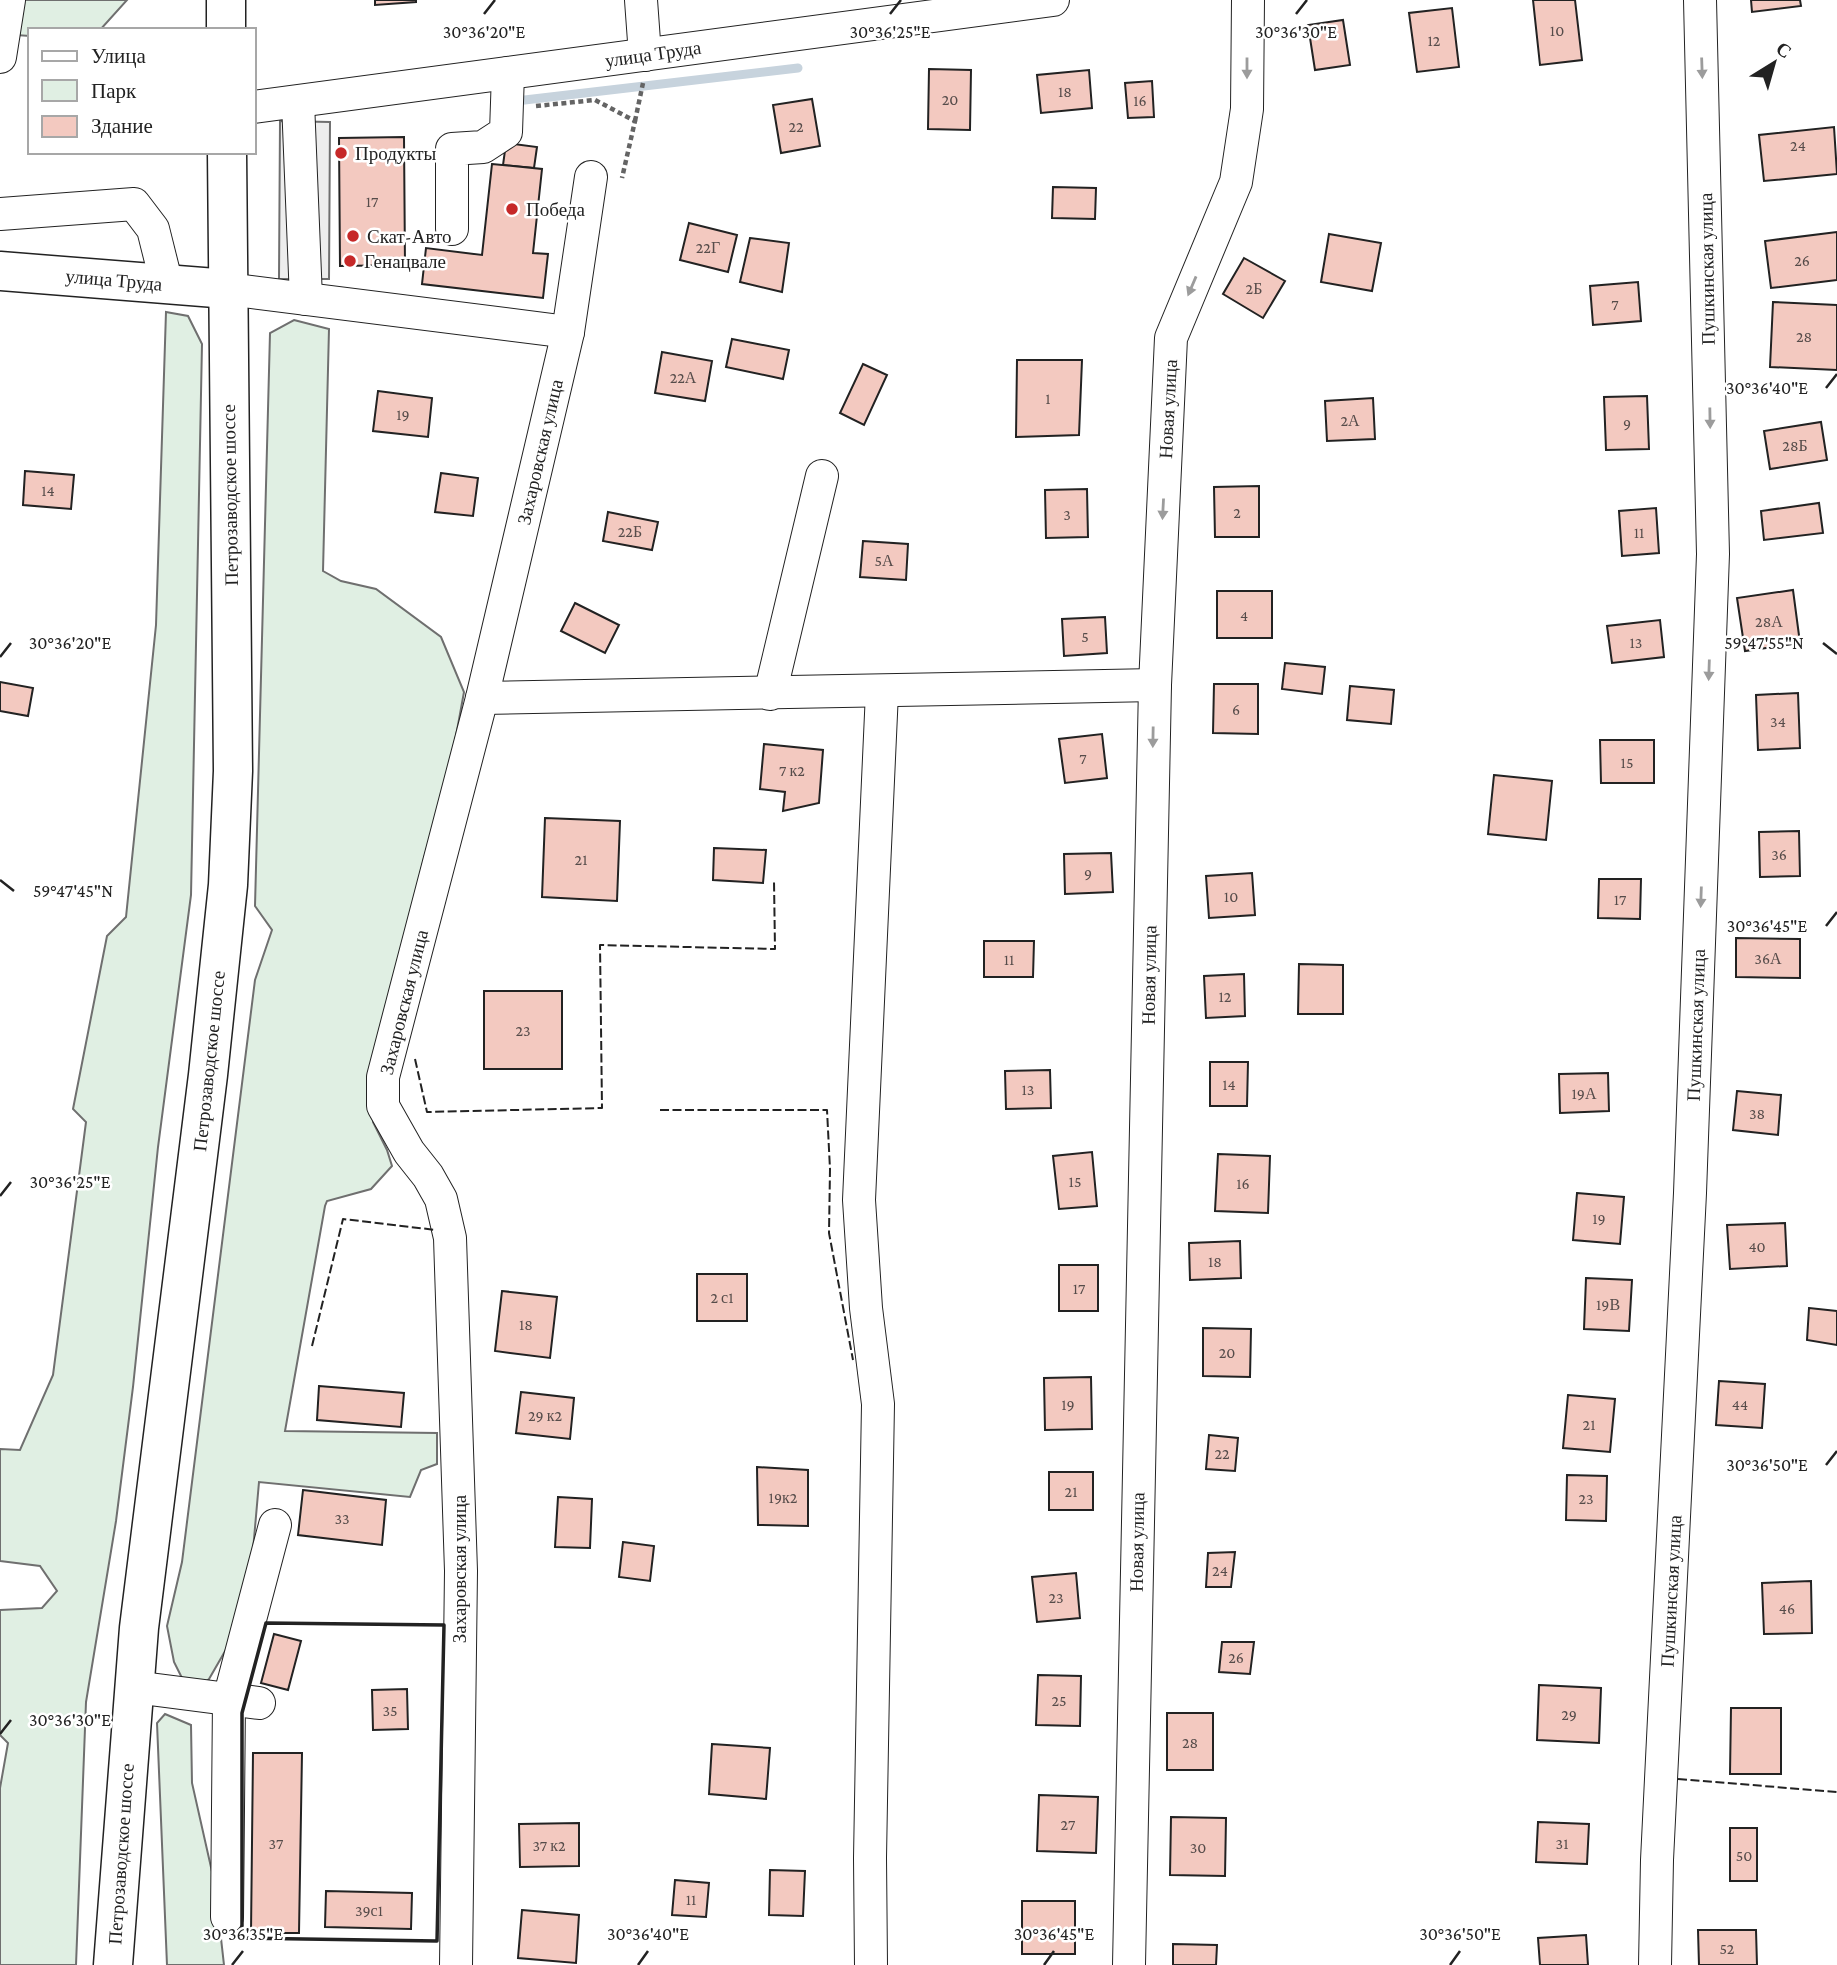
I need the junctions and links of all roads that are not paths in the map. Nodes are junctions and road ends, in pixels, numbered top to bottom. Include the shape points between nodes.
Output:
1 (9, 0) edge
2 (226, 0) edge
3 (641, 0) edge
4 (1052, 0) edge
5 (1248, 0) edge
6 (1700, 0) edge
7 (226, 28) edge
8 (0, 57) edge
9 (644, 66) junction
10 (509, 73) junction
11 (298, 102) junction
12 (256, 107) edge
13 (227, 154) edge
14 (591, 177) dead end
15 (0, 214) edge
16 (452, 229) dead end
17 (0, 271) edge
18 (167, 285) junction
19 (228, 289) junction
20 (306, 299) junction
21 (568, 332) junction
22 (822, 476) dead end
23 (1154, 685) junction
24 (882, 692) junction
25 (770, 694) junction
26 (482, 698) junction
27 (275, 1525) dead end
28 (134, 1687) junction
29 (244, 1701) junction
30 (227, 1917) dead end
31 (113, 1965) edge
32 (456, 1965) edge
33 (871, 1965) edge
34 (1129, 1965) edge
35 (1655, 1965) edge

1 - 8 street
2 - 7 main road
3 - 9 street
4 - 9 street, улица Труда
5 -> 23 street, Новая улица via 1247,109 1236,182 1171,338
6 -> 35 street, Пушкинская улица via 1713,554
9 - 10 street, улица Труда
10 - 11 street, улица Труда
10 - 16 street via 506,132 482,148 452,149
11 - 12 street, улица Труда
11 - 20 street
13 - 19 main road, Петрозаводское шоссе
14 - 21 street, Захаровская улица
15 - 18 street via 134,204 153,229
17 - 18 main road, улица Труда
18 - 19 main road, улица Труда
19 - 20 street
19 - 28 main road, Петрозаводское шоссе via 233,771 228,885
20 - 21 street
21 - 26 street, Захаровская улица
22 - 25 street
23 - 24 street
23 -> 34 street, Новая улица
24 - 25 street
24 - 33 street via 859,1200 877,1404
25 - 26 street
26 - 32 street, Захаровская улица via 383,1077 383,1106 441,1199 450,1238 461,1571
27 - 29 street
28 - 29 street
28 - 31 main road, Петрозаводское шоссе
29 - 30 street

